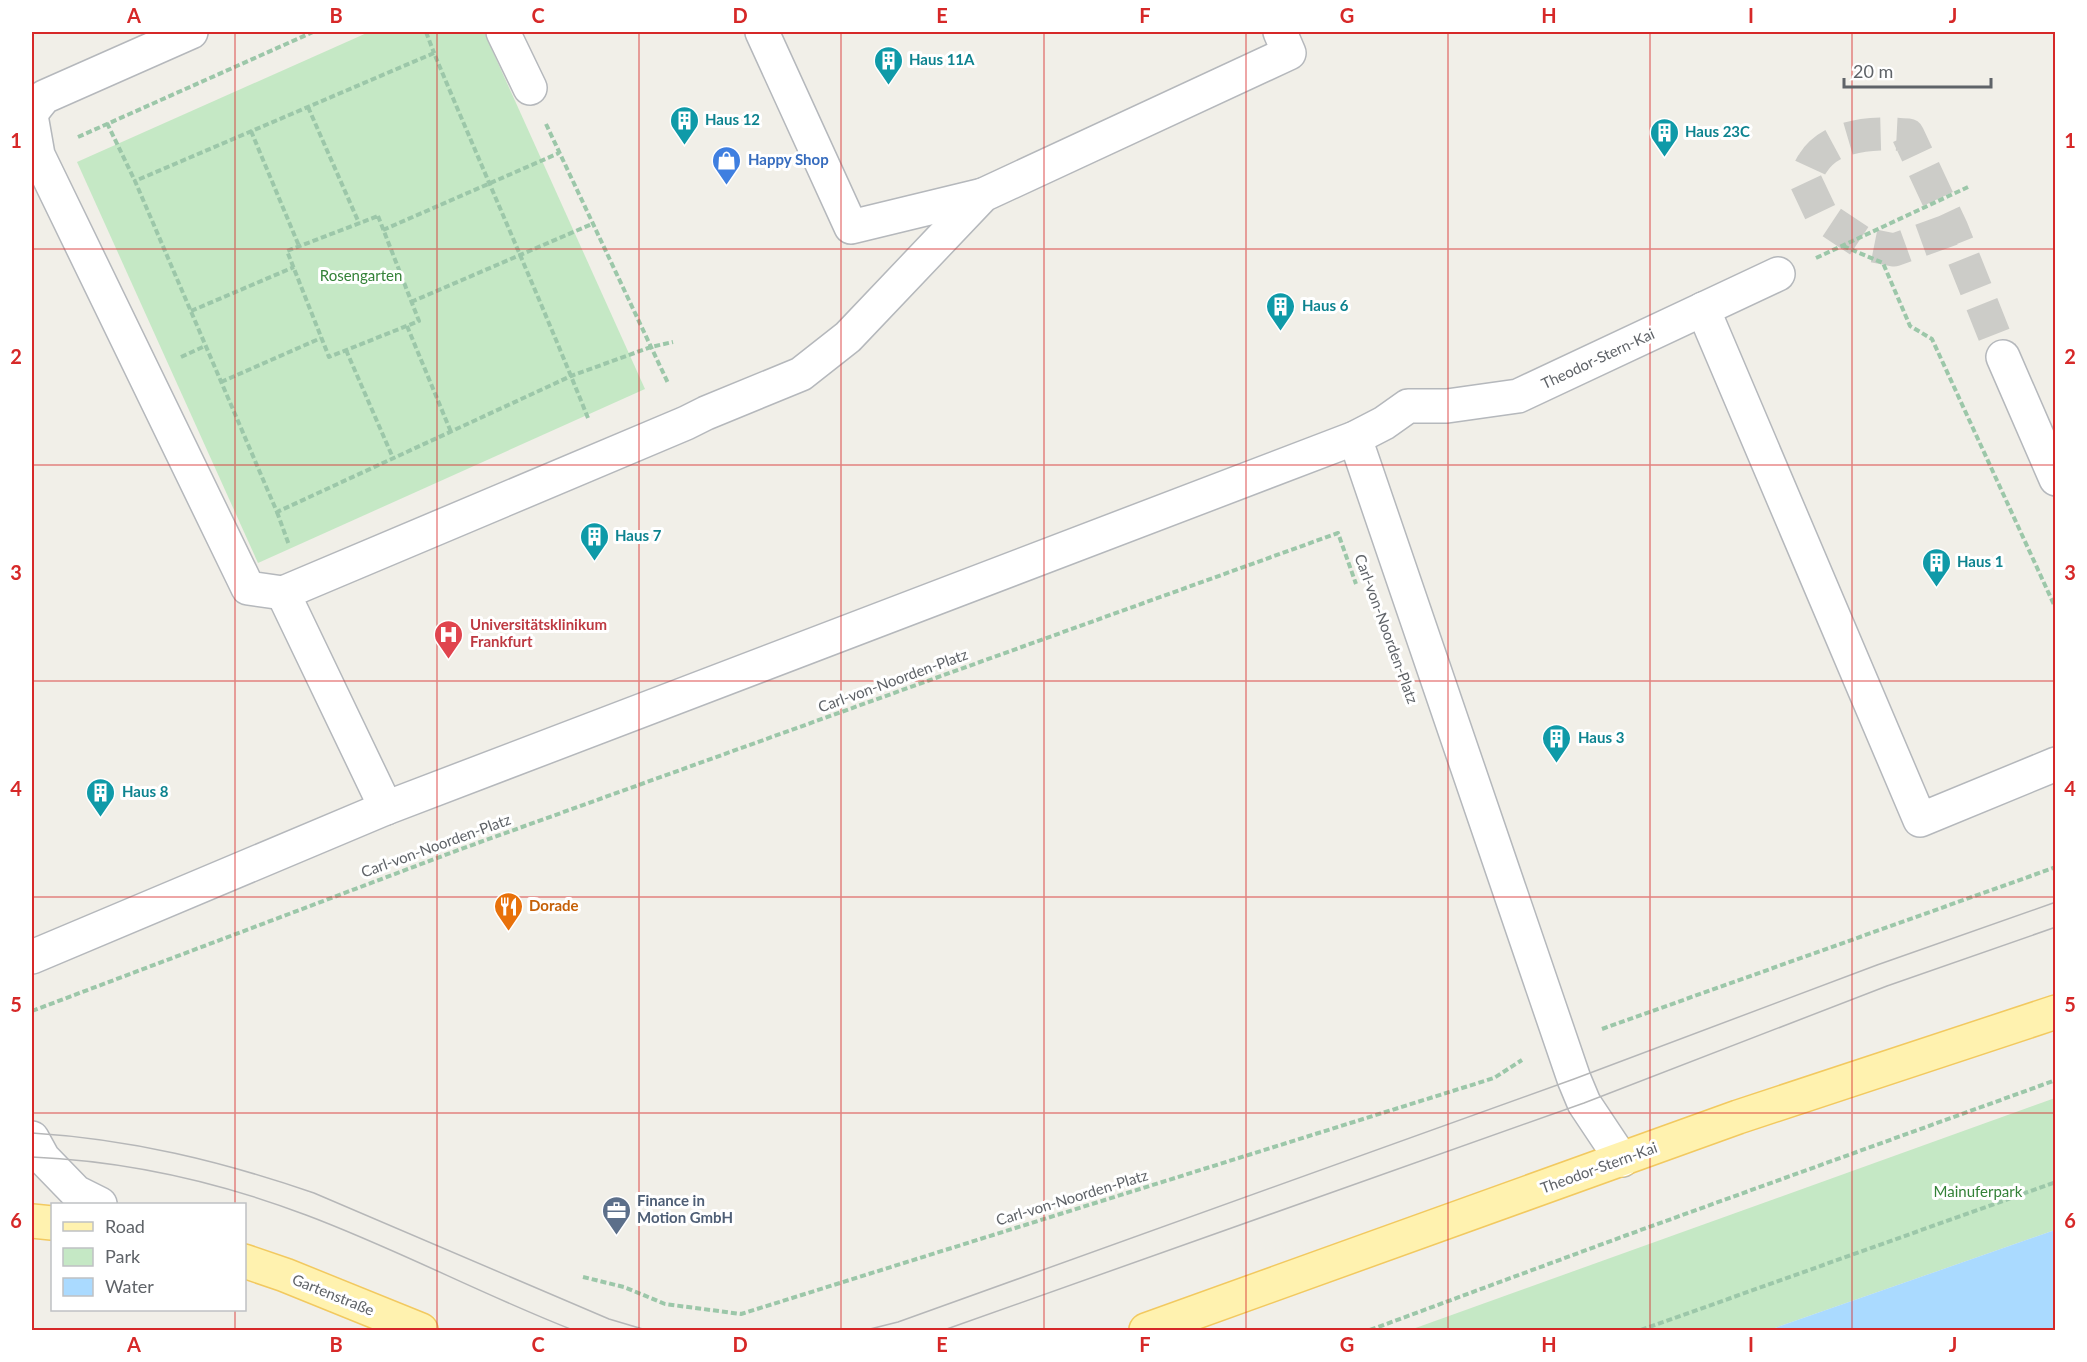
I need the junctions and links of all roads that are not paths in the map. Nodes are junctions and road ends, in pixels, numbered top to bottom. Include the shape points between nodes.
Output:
1 (191, 32) edge
2 (503, 32) edge
3 (762, 32) edge
4 (1280, 32) edge
5 (530, 88) road end
6 (32, 112) edge
7 (32, 121) edge
8 (983, 195) junction
9 (1778, 274) road end
10 (1703, 309) junction
11 (2003, 357) tunnel mouth
12 (1355, 438) junction
13 (2055, 479) edge
14 (283, 593) junction
15 (2055, 764) edge
16 (386, 808) junction
17 (32, 957) edge
18 (2055, 1012) edge
19 (32, 1138) edge
20 (1622, 1160) junction
21 (98, 1203) edge
22 (32, 1221) edge
23 (51, 1223) edge
24 (246, 1262) edge
25 (422, 1330) edge
26 (1146, 1330) edge

1 - 6 street via 44,97
2 - 5 street
3 - 8 street via 851,227
4 - 8 street via 1289,53
7 - 14 street via 38,155 248,588
8 - 14 street via 848,337 801,375
9 - 10 street, Theodor-Stern-Kai
10 - 12 street, Theodor-Stern-Kai via 1518,396 1447,406 1408,406
10 - 15 street via 1920,820
11 - 13 street
12 - 16 street
12 - 20 street via 1561,1044 1584,1103
14 - 16 street
16 - 17 street
18 - 20 main road, Theodor-Stern-Kai
19 - 21 street via 43,1158 76,1192
20 - 26 main road, Theodor-Stern-Kai
22 - 23 main road
24 - 25 main road, Gartenstraße

